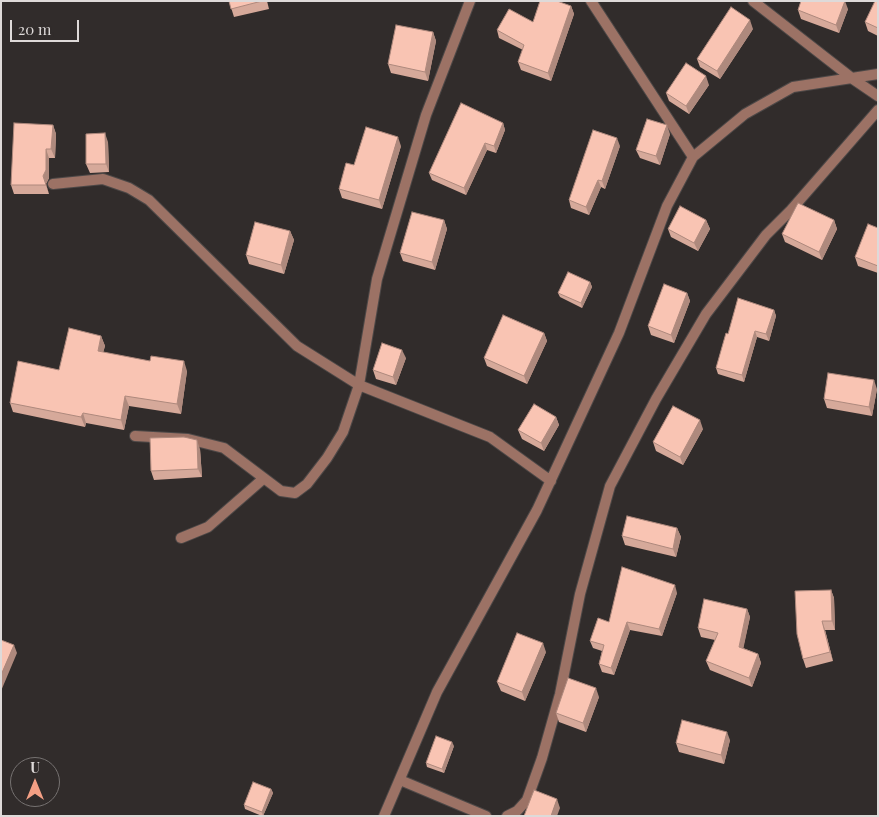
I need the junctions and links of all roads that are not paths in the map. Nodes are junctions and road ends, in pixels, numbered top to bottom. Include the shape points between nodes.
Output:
1 (470, 1) edge
2 (591, 1) edge
3 (753, 1) edge
4 (878, 74) edge
5 (853, 80) junction
6 (878, 96) edge
7 (878, 110) edge
8 (693, 157) junction
9 (53, 184) dead end
10 (359, 385) junction
11 (135, 436) dead end
12 (263, 479) junction
13 (551, 482) junction
14 (181, 538) dead end
15 (400, 780) junction
16 (384, 816) edge
17 (486, 816) edge
18 (508, 816) edge

1 - 10 street via 426,115 377,279
2 - 8 street
3 - 5 street
4 - 5 street
5 - 6 street
5 - 8 street via 793,87 745,114
7 - 18 street via 766,235 706,314 610,486 580,594 560,694 542,758 527,800 517,812
8 - 13 street via 667,206 619,333
9 - 10 street via 103,179 129,188 148,200 297,346
10 - 12 street via 343,432 307,484 296,493 281,491
10 - 13 street via 490,437
11 - 12 street via 188,439 224,448
12 - 14 street via 208,527
13 - 15 street via 437,692
15 - 16 street
15 - 17 street

